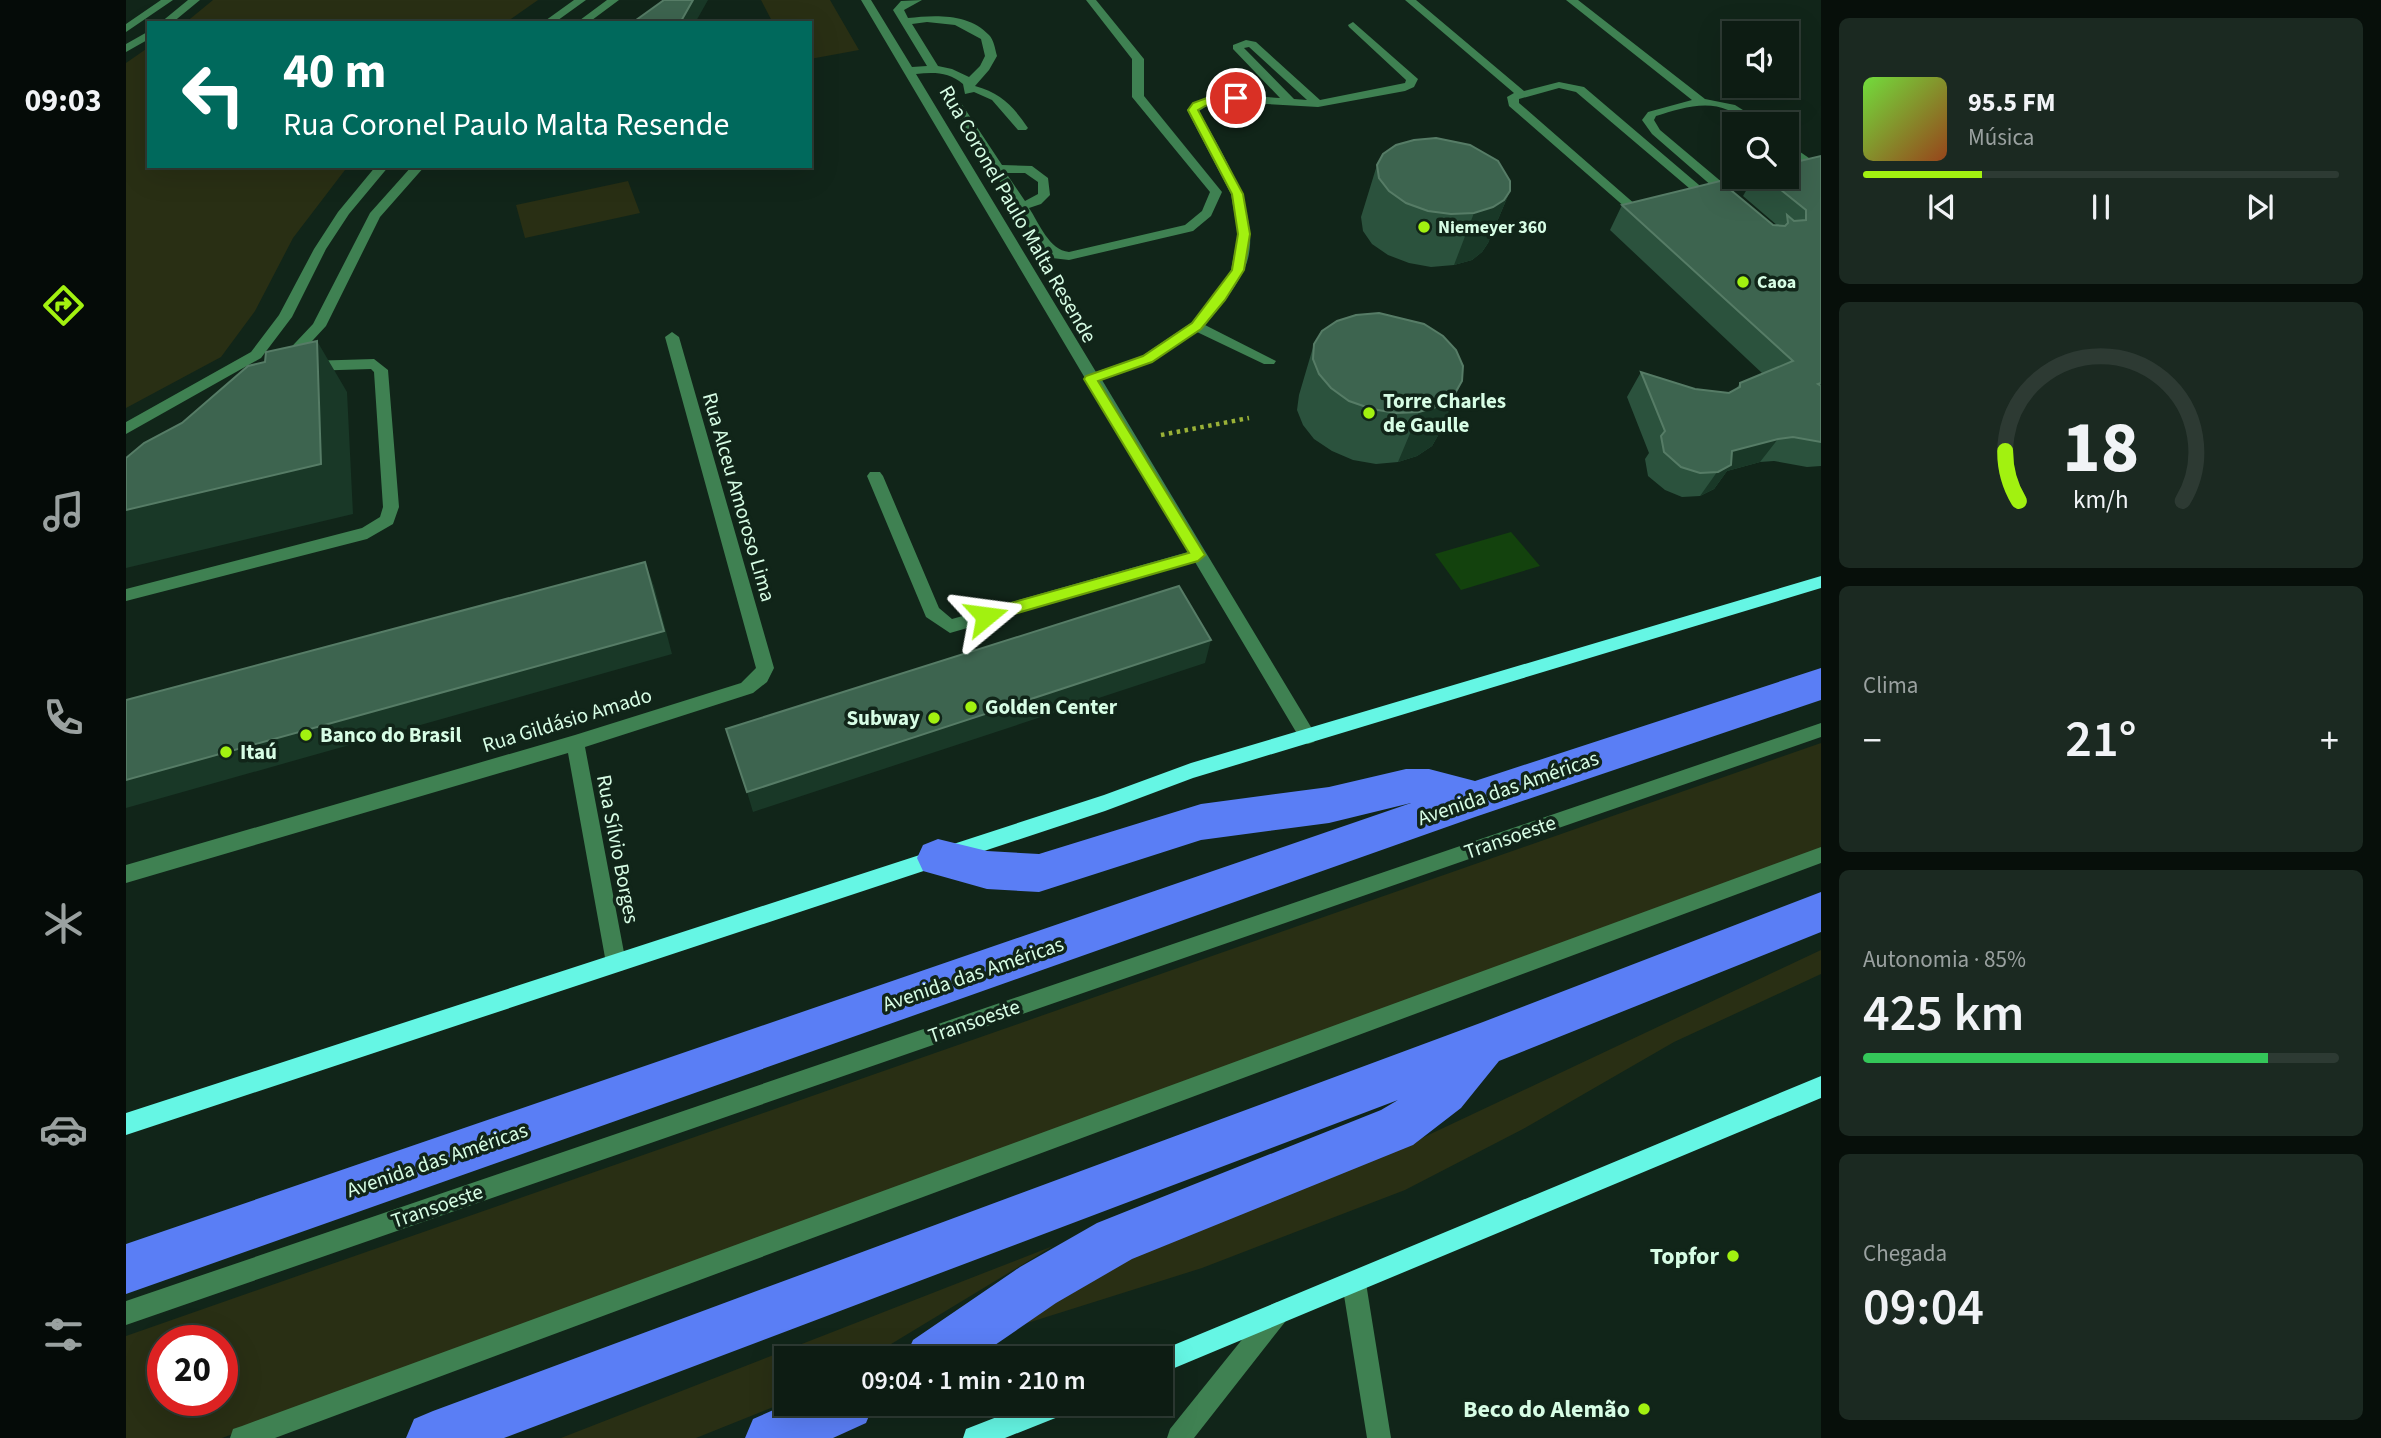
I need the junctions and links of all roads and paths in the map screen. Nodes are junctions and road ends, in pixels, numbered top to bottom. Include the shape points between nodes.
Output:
1 (168, 0) edge
2 (195, 0) edge
3 (581, 0) edge
4 (614, 0) edge
5 (866, 0) edge
6 (917, 0) edge
7 (1091, 0) edge
8 (1410, 0) edge
9 (1571, 0) edge
10 (168, 21) edge
11 (550, 21) edge
12 (584, 21) edge
13 (905, 21) junction
14 (1353, 25) dead end
15 (126, 29) edge
16 (147, 35) edge
17 (126, 49) edge
18 (933, 67) junction
19 (910, 71) junction
20 (970, 85) junction
21 (1520, 93) junction
22 (955, 102) junction
23 (1702, 102) junction
24 (1292, 104) junction
25 (1318, 104) junction
26 (932, 108) junction
27 (1740, 112) edge
28 (1023, 128) dead end
29 (1799, 156) edge
30 (1805, 161) edge
31 (381, 168) edge
32 (417, 168) edge
33 (998, 169) junction
34 (1741, 204) edge
35 (1630, 205) edge
36 (1022, 206) junction
37 (1724, 210) edge
38 (1196, 326) junction
39 (672, 337) dead end
40 (1269, 362) dead end
41 (1091, 379) junction
42 (1249, 418) dead end
43 (126, 429) edge
44 (1129, 442) junction
45 (875, 476) dead end
46 (1198, 555) junction
47 (1821, 582) edge
48 (126, 595) edge
49 (765, 668) joint
50 (1821, 684) edge
51 (1821, 730) edge
52 (1308, 737) junction
53 (575, 743) junction
54 (1475, 799) junction
55 (1821, 855) edge
56 (938, 858) junction
57 (128, 873) edge
58 (1821, 912) edge
59 (616, 963) junction
60 (1483, 1045) junction
61 (1821, 1087) edge
62 (126, 1124) edge
63 (126, 1269) edge
64 (1354, 1283) junction
65 (126, 1313) edge
66 (1277, 1314) junction
67 (949, 1346) edge
68 (1173, 1357) edge
69 (821, 1416) edge
70 (1029, 1416) edge
71 (242, 1438) edge
72 (433, 1438) edge
73 (772, 1438) edge
74 (975, 1438) edge
75 (1179, 1438) edge
76 (1379, 1438) edge

1 - 15 street
2 - 10 street
3 - 11 street
4 - 12 street
5 - 19 street, Rua Coronel Paulo Malta Resende
6 - 13 street via 898,10
7 - 36 street via 1138,59 1138,97 1216,192 1212,207 1204,220 1189,228 1069,256 1052,252
8 - 21 street
9 - 23 street
13 - 18 street
13 - 20 street via 949,19 971,26 986,38 991,56
14 - 25 street via 1412,79 1410,85
16 - 17 street
18 - 19 street
18 - 20 street via 953,72
19 - 26 street, Rua Coronel Paulo Malta Resende
20 - 22 street via 969,93
20 - 28 street via 1002,99
21 - 35 street via 1513,97 1513,104
21 - 37 street via 1559,85 1580,89
22 - 26 street
22 - 33 street
23 - 27 street via 1726,103
23 - 34 street via 1652,114 1648,120 1656,132
24 - 25 street
24 - 25 street via 1237,47 1252,44
24 - 38 street via 1215,98 1193,110 1237,194 1244,234 1238,270
26 - 41 street, Rua Coronel Paulo Malta Resende
29 - 30 street
31 - 43 street via 344,212 285,317 256,355
32 - 48 street via 374,216 319,326 274,371 374,364 381,370 391,507 387,520 367,533
33 - 36 street
33 - 36 street via 1028,169 1044,181 1044,195
38 - 40 street
38 - 41 street via 1147,359
39 - 49 street, Rua Alceu Amoroso Lima
41 - 44 street, Rua Coronel Paulo Malta Resende
42 - 44 path
44 - 46 street, Rua Coronel Paulo Malta Resende
45 - 46 street via 932,612 950,626
46 - 52 street, Rua Coronel Paulo Malta Resende
47 - 52 main road
49 - 53 street, Rua Gildásio Amado via 747,688
50 - 54 highway, Avenida das Américas
51 - 65 street, Transoeste
52 - 56 main road via 1191,771
53 - 57 street, Rua Gildásio Amado
53 - 59 street, Rua Sílvio Borges
54 - 56 highway via 1429,786 1406,786 1329,805 1201,822 1039,873 987,870
54 - 63 highway, Avenida das Américas
55 - 71 street
56 - 59 main road
58 - 60 highway
59 - 62 main road
60 - 67 highway via 1461,1077 1424,1112 1396,1128 1115,1241 1038,1285
60 - 72 highway
61 - 64 main road
64 - 66 main road
64 - 76 street
66 - 68 main road
66 - 75 street
69 - 73 highway
70 - 74 main road

